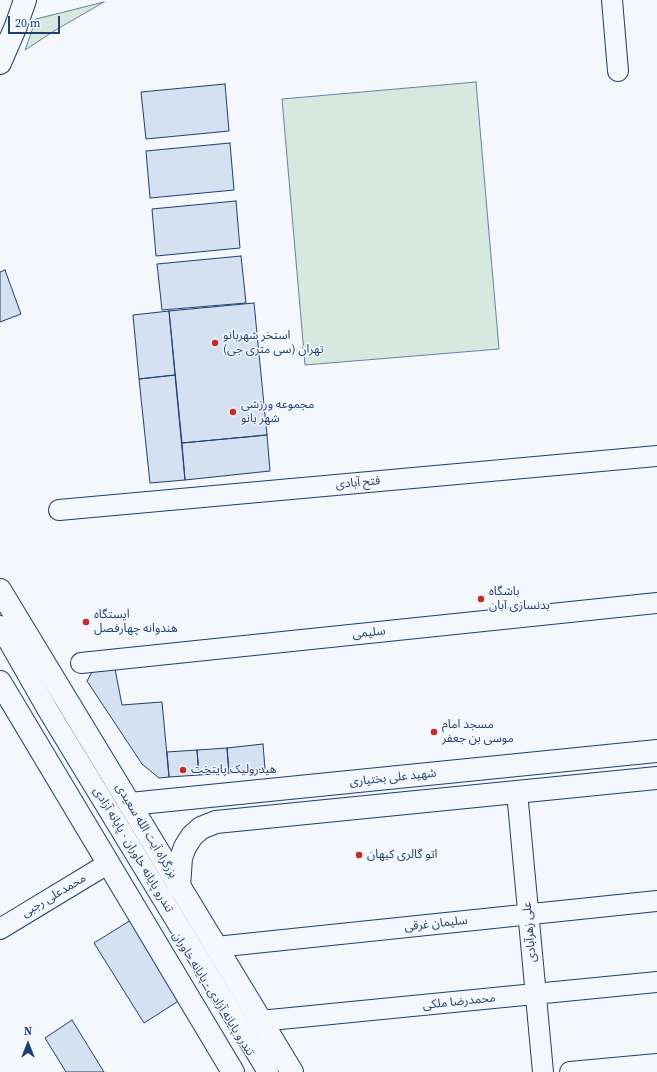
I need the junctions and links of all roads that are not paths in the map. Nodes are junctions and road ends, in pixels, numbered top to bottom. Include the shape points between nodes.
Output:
1 (25, 0) edge
2 (612, 0) edge
3 (0, 63) edge
4 (618, 71) dead end
5 (657, 456) edge
6 (60, 510) dead end
7 (0, 590) edge
8 (657, 603) edge
9 (0, 626) edge
10 (0, 651) edge
11 (81, 663) dead end
12 (0, 682) edge
13 (657, 751) edge
14 (657, 778) edge
15 (517, 792) junction
16 (130, 804) junction
17 (109, 863) junction
18 (178, 887) junction
19 (657, 901) edge
20 (528, 914) junction
21 (0, 929) edge
22 (216, 947) junction
23 (657, 982) edge
24 (536, 994) junction
25 (260, 1021) junction
26 (657, 1064) edge
27 (233, 1072) edge
28 (261, 1072) edge
29 (268, 1072) edge
30 (292, 1072) edge
31 (543, 1072) edge
32 (570, 1072) edge

1 - 3 main road
2 - 4 street
5 - 6 street, فتح آبادی
7 - 16 main road, بزرگراه آیت الله سعیدی
8 - 11 street, سلیمی
9 - 29 street, تندرو پایانه خاوران - پایانه آزادی via 49,712
10 - 28 street, تندرو پایانه آزادی - پایانه خاوران via 62,756
12 - 17 main road
13 - 16 main road, شهید علی بختیاری
14 - 15 main road
15 - 18 main road via 216,822 201,828 185,847 181,858
15 - 20 street, علی زهرآبادی
16 - 18 main road, بزرگراه آیت الله سعیدی
17 - 21 street, محمدعلی رجبی
17 - 27 main road
18 - 22 main road, بزرگراه آیت الله سعیدی
19 - 20 street, سلیمان غرقی
20 - 22 street, سلیمان غرقی
20 - 24 street, علی زهرآبادی
22 - 25 main road, بزرگراه آیت الله سعیدی
23 - 24 street, محمدرضا ملکی
24 - 25 street, محمدرضا ملکی
24 - 31 street, علی زهرآبادی
25 - 30 main road, بزرگراه آیت الله سعیدی
26 - 32 street

